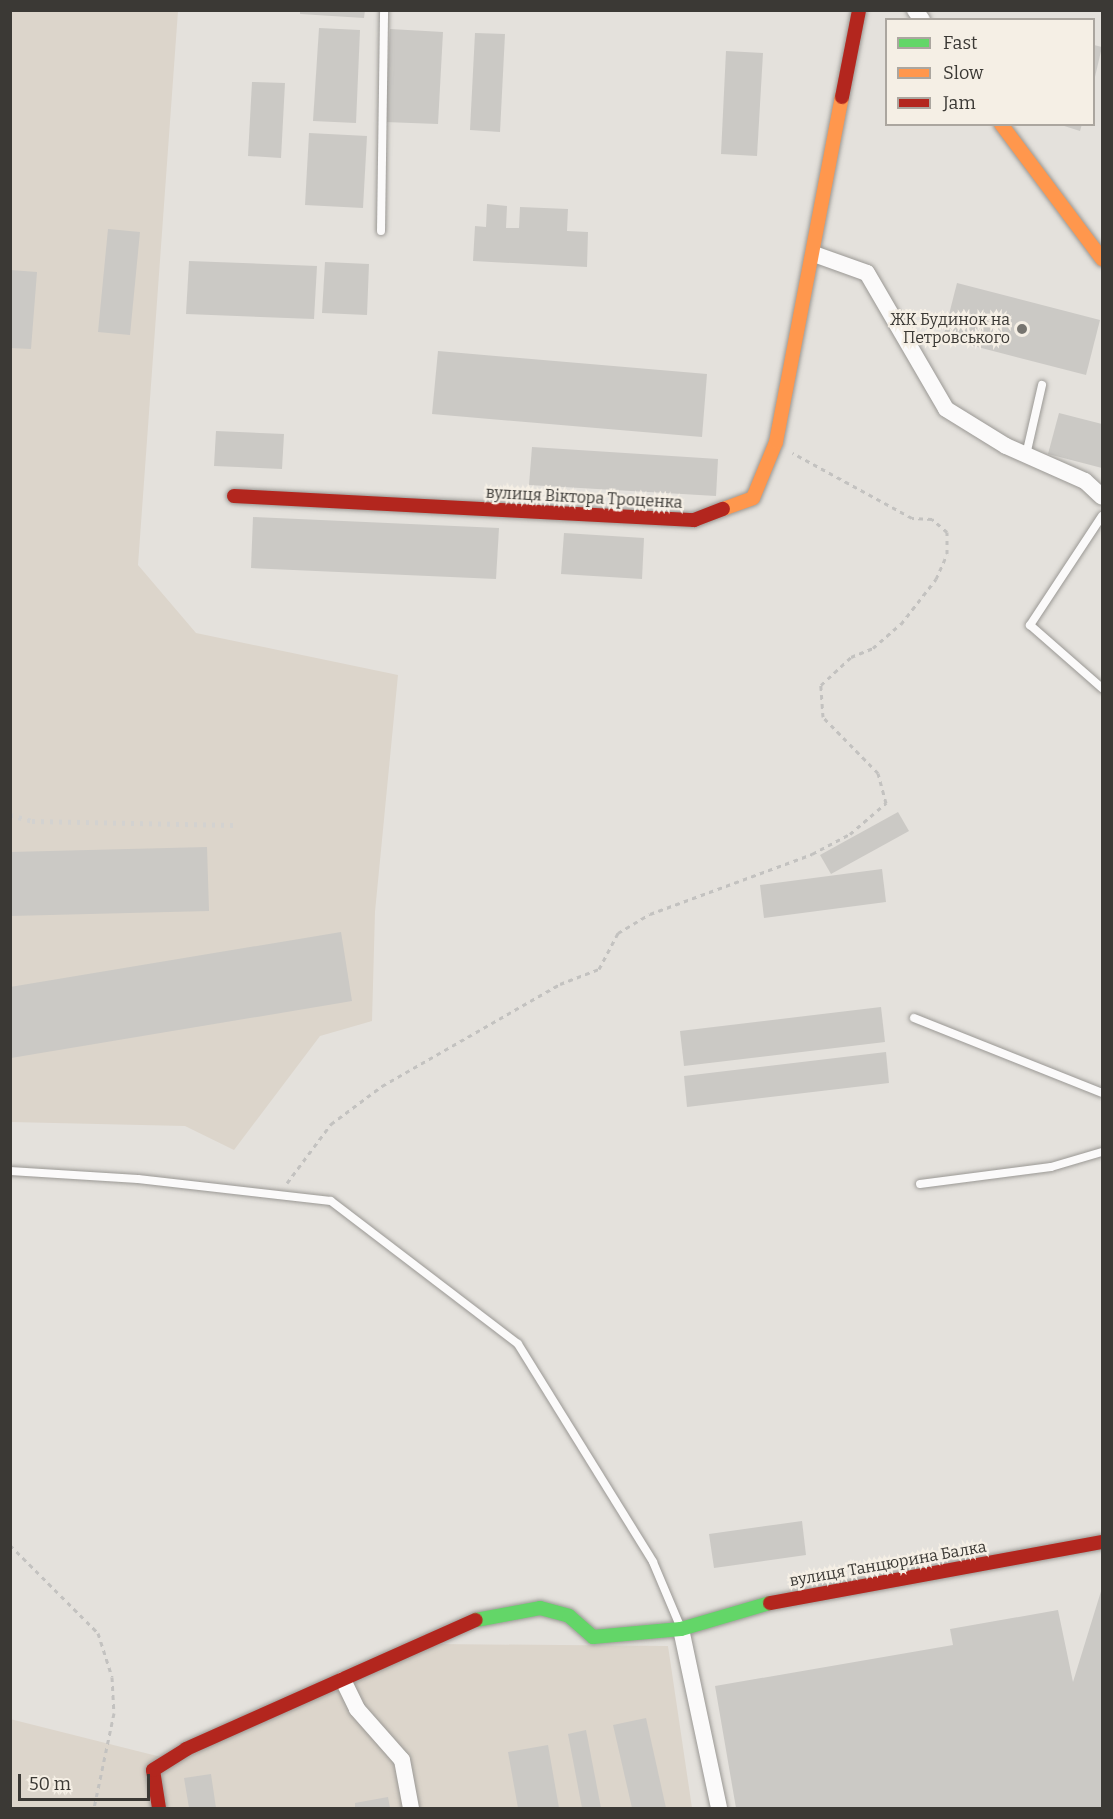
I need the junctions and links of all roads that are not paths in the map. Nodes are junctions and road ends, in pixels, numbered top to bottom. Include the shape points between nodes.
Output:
1 (384, 10) edge
2 (859, 10) edge
3 (1002, 126) edge
4 (381, 231) dead end
5 (814, 254) junction
6 (1102, 259) edge
7 (1042, 385) dead end
8 (1026, 455) junction
9 (234, 496) dead end
10 (1102, 497) edge
11 (1102, 516) edge
12 (1102, 688) edge
13 (914, 1018) dead end
14 (1102, 1094) edge
15 (1102, 1152) edge
16 (10, 1172) edge
17 (920, 1184) dead end
18 (1102, 1542) edge
19 (681, 1629) junction
20 (344, 1680) junction
21 (159, 1809) edge
22 (411, 1809) edge
23 (719, 1809) edge

1 - 4 lane
2 - 5 street, вулиця Віктора Троценка
3 - 6 street
5 - 8 street via 867,273 939,401 980,432
5 - 9 street, вулиця Віктора Троценка via 776,442 753,498 694,520
7 - 8 lane
8 - 10 street via 1085,481
11 - 12 lane via 1030,625
13 - 14 lane
15 - 17 lane via 1051,1167
16 - 19 lane via 331,1201 518,1344 653,1562
18 - 19 street, вулиця Танцюрина Балка via 794,1596
19 - 20 street, вулиця Танцюрина Балка via 593,1637 569,1616 540,1608 502,1613 455,1626
19 - 23 street
20 - 21 street, вулиця Танцюрина Балка via 238,1721 153,1770
20 - 22 street via 357,1709 402,1760

